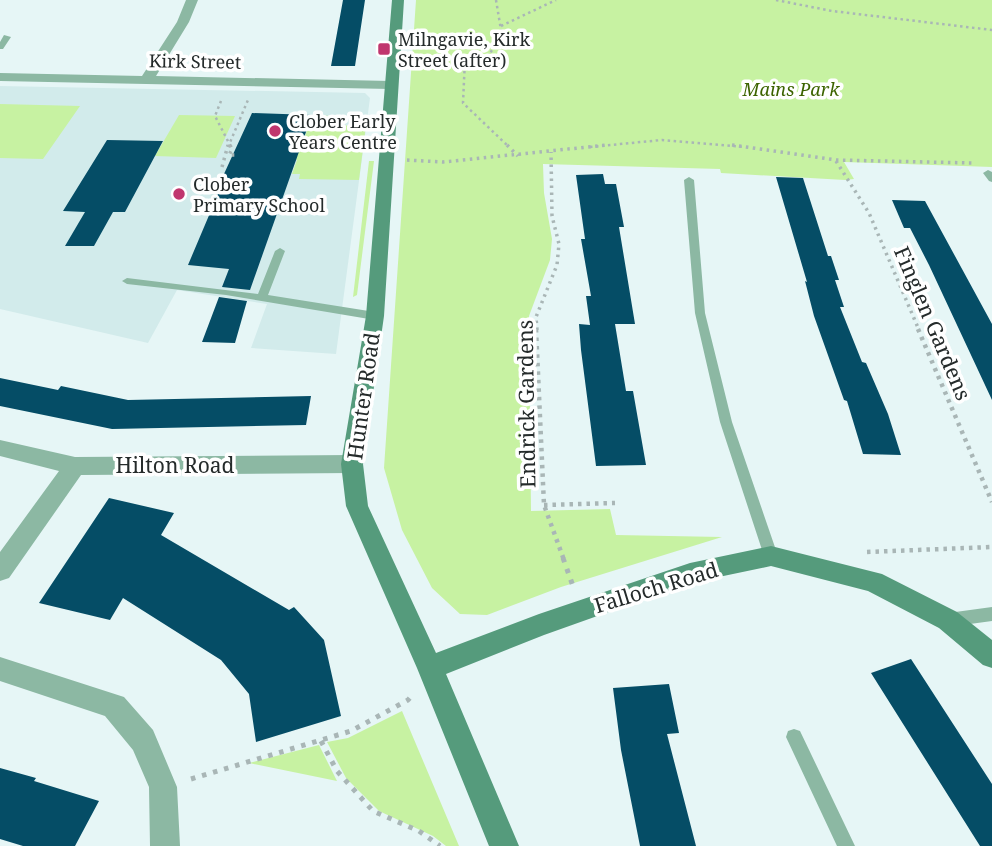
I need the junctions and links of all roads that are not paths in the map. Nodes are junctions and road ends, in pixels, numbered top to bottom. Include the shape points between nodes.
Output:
1 (192, 0) edge
2 (398, 0) edge
3 (7, 37) dead end
4 (0, 47) edge
5 (0, 77) edge
6 (147, 79) junction
7 (390, 85) junction
8 (689, 180) dead end
9 (280, 251) dead end
10 (128, 281) dead end
11 (262, 298) junction
12 (375, 316) junction
13 (0, 448) edge
14 (352, 464) junction
15 (75, 466) junction
16 (771, 556) junction
17 (0, 571) edge
18 (992, 614) edge
19 (948, 620) junction
20 (992, 656) edge
21 (430, 668) junction
22 (0, 669) edge
23 (794, 737) dead end
24 (165, 846) edge
25 (504, 846) edge
26 (846, 846) edge

1 - 6 street
2 - 7 street, Hunter Road
3 - 4 lane
5 - 6 street, Kirk Street
6 - 7 street, Kirk Street
7 - 12 street, Hunter Road
8 - 16 lane via 700,313 726,422
9 - 11 lane
10 - 11 lane
11 - 12 lane
12 - 14 street, Hunter Road
13 - 15 street, Hilton Road
14 - 15 street, Hilton Road
14 - 21 street, Hunter Road via 357,506
15 - 17 street
16 - 19 street, Falloch Road via 873,582
16 - 21 street, Falloch Road via 690,573
18 - 19 lane
19 - 20 street, Falloch Road
21 - 25 street, Hunter Road
22 - 24 street via 114,706 144,740 163,787
23 - 26 lane

